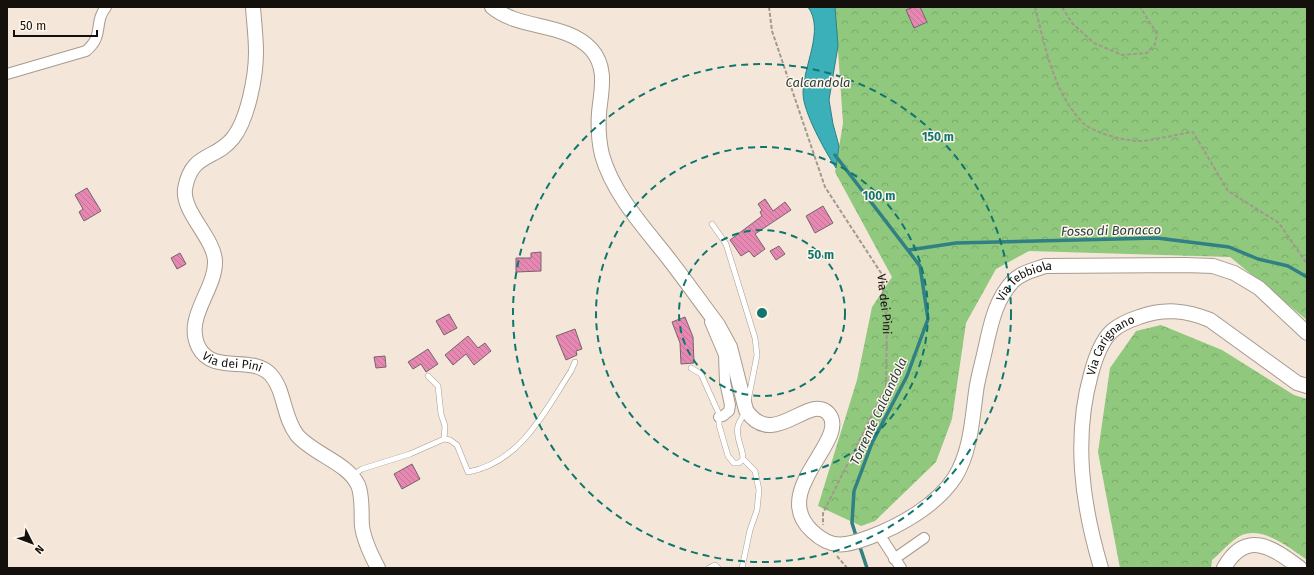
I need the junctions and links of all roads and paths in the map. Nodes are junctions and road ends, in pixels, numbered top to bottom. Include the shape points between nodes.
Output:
1 (106, 7) edge
2 (253, 7) edge
3 (492, 7) edge
4 (769, 7) edge
5 (1035, 7) edge
6 (1062, 7) edge
7 (1140, 7) edge
8 (7, 74) edge
9 (712, 224) dead end
10 (1307, 264) edge
11 (701, 302) junction
12 (1307, 333) edge
13 (575, 362) dead end
14 (691, 368) dead end
15 (428, 376) dead end
16 (1307, 386) edge
17 (746, 410) junction
18 (719, 417) junction
19 (444, 439) junction
20 (743, 459) junction
21 (352, 475) junction
22 (880, 533) junction
23 (924, 538) dead end
24 (824, 541) junction
25 (894, 559) junction
26 (378, 568) edge
27 (709, 568) edge
28 (718, 568) edge
29 (742, 568) edge
30 (901, 568) edge
31 (1101, 568) edge
32 (1224, 568) edge
33 (1300, 568) edge

1 - 8 street via 102,12 98,37 86,51
2 - 21 main road, Via dei Pini via 256,53 249,104 242,124 232,140 191,169 185,192 195,220 212,247 215,259 215,272 197,314 197,340 199,348 216,362 244,364 269,373 276,382 289,421 297,435 310,447
3 - 11 main road via 503,14 564,33 582,41 592,50 600,62 603,75 599,137 602,155 612,182
4 - 24 path, Via dei Pini via 772,31 825,187 881,273 887,323 886,387 823,513
5 - 10 path via 1048,57 1062,93 1082,123 1107,135 1137,141 1193,132 1228,191 1279,223
6 - 7 path via 1072,24 1094,42 1122,55 1147,53 1155,44 1156,34
9 - 17 lane via 726,244 755,338 757,355
11 - 17 main road via 718,324 730,347
11 - 18 street via 724,355 725,382 730,405 729,411
12 - 22 main road, Via Tebbiola via 1259,288 1234,273 1213,266 1045,266 1025,273 1014,280 1002,295 993,315 967,452 954,478 936,498 913,516
13 - 19 lane via 530,435 483,470 468,472 457,445
14 - 18 lane via 701,374
15 - 19 lane via 438,386 445,426
16 - 31 main road, Via Carignano via 1297,383 1210,320 1195,314 1177,310 1149,313 1128,320 1112,331 1095,359 1087,388 1082,427 1081,474 1090,530
17 - 20 lane via 738,426 738,440 743,450
17 - 24 main road via 756,421 768,425 781,423 819,408 830,417 831,429 828,439 798,498 798,510 803,521
18 - 20 lane via 728,456 734,463 739,463
19 - 21 lane
20 - 29 lane via 755,471 759,490 758,510 750,530
21 - 26 main road via 360,487 362,528
22 - 24 main road, Via Tebbiola via 838,546
22 - 25 street
23 - 25 street
25 - 30 street
27 - 28 lane via 716,565
32 - 33 main road via 1237,551 1256,544 1266,546

